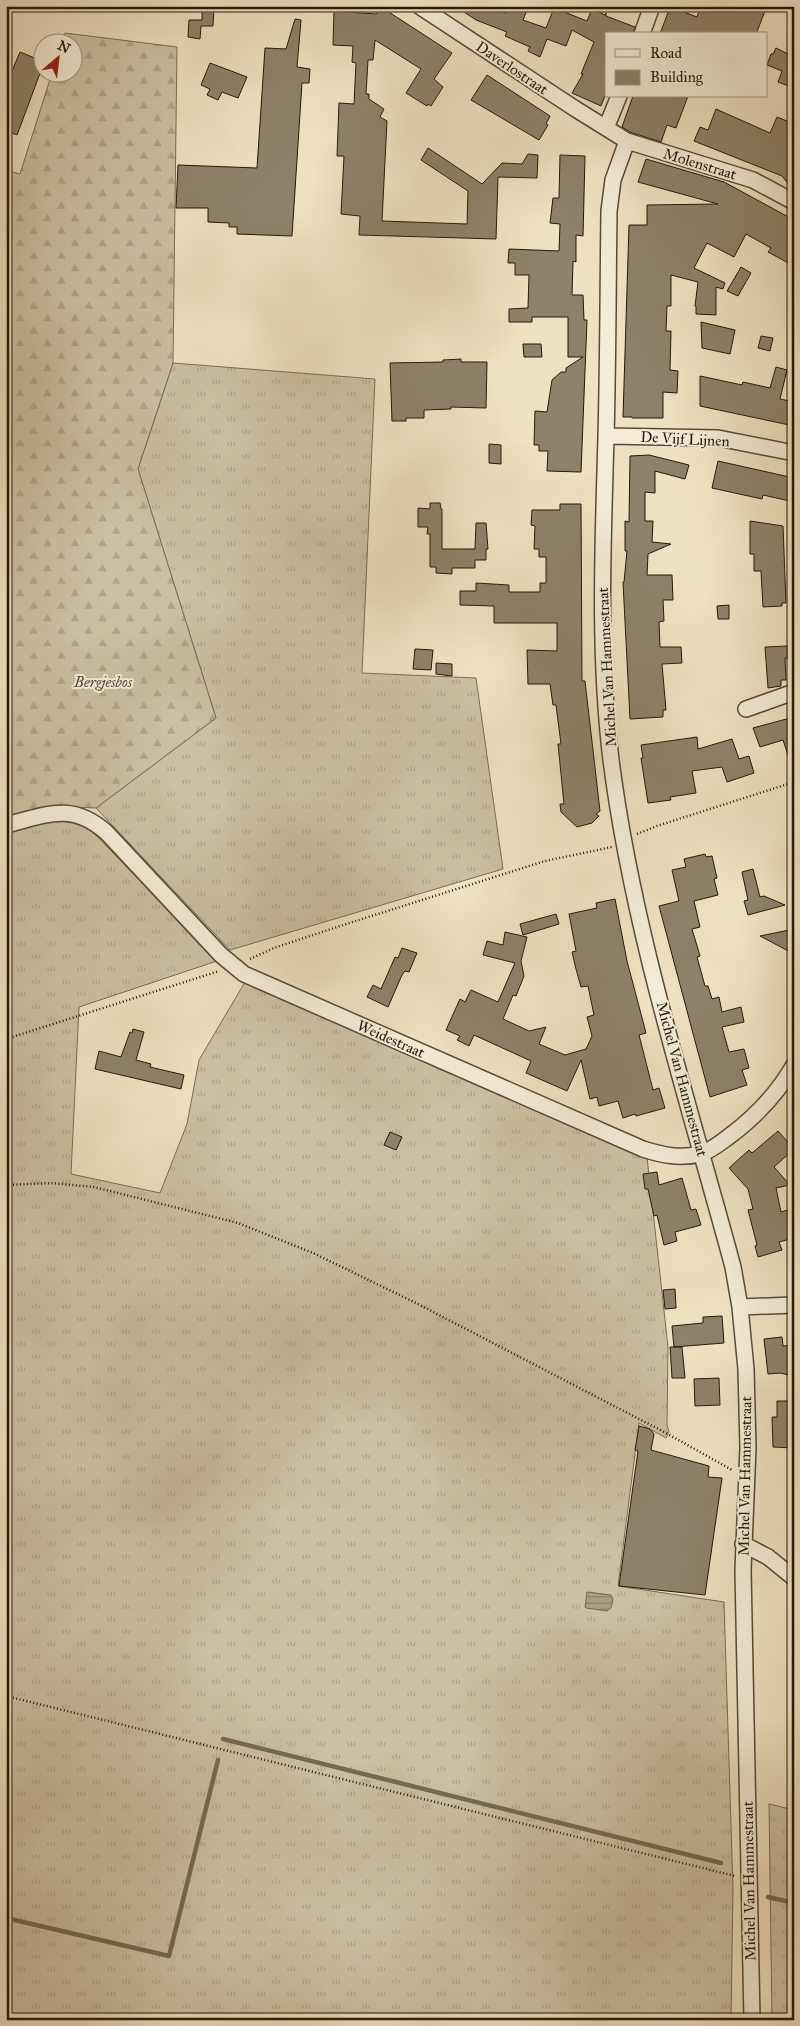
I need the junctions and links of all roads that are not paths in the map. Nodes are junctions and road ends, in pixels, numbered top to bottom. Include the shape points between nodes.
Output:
1 (419, 6) edge
2 (652, 6) edge
3 (643, 32) edge
4 (618, 98) edge
5 (606, 128) junction
6 (627, 141) junction
7 (794, 202) edge
8 (606, 436) junction
9 (794, 453) edge
10 (794, 692) edge
11 (746, 710) dead end
12 (6, 825) edge
13 (794, 1065) edge
14 (702, 1154) junction
15 (794, 1305) edge
16 (740, 1308) junction
17 (743, 1544) junction
18 (794, 1578) edge
19 (752, 2020) edge

1 - 5 street, Daverlostraat
2 - 3 street
4 - 5 street
5 - 6 street, Molenstraat
6 - 7 street, Molenstraat via 753,180
6 - 8 street, Michel Van Hammestraat via 613,180 609,211
8 - 9 street, De Vijf Lijnen via 718,438
8 - 14 street, Michel Van Hammestraat via 602,546 604,673 611,756 623,842 644,940
10 - 11 street
12 - 14 street, Weidestraat via 53,813 68,812 82,816 97,824 233,966 262,982 643,1149 674,1156
13 - 14 street, Weidestraat via 771,1100 730,1136
14 - 16 street, Michel Van Hammestraat
15 - 16 street
16 - 17 street, Michel Van Hammestraat via 746,1368 748,1448
17 - 18 street via 768,1557
17 - 19 street, Michel Van Hammestraat

